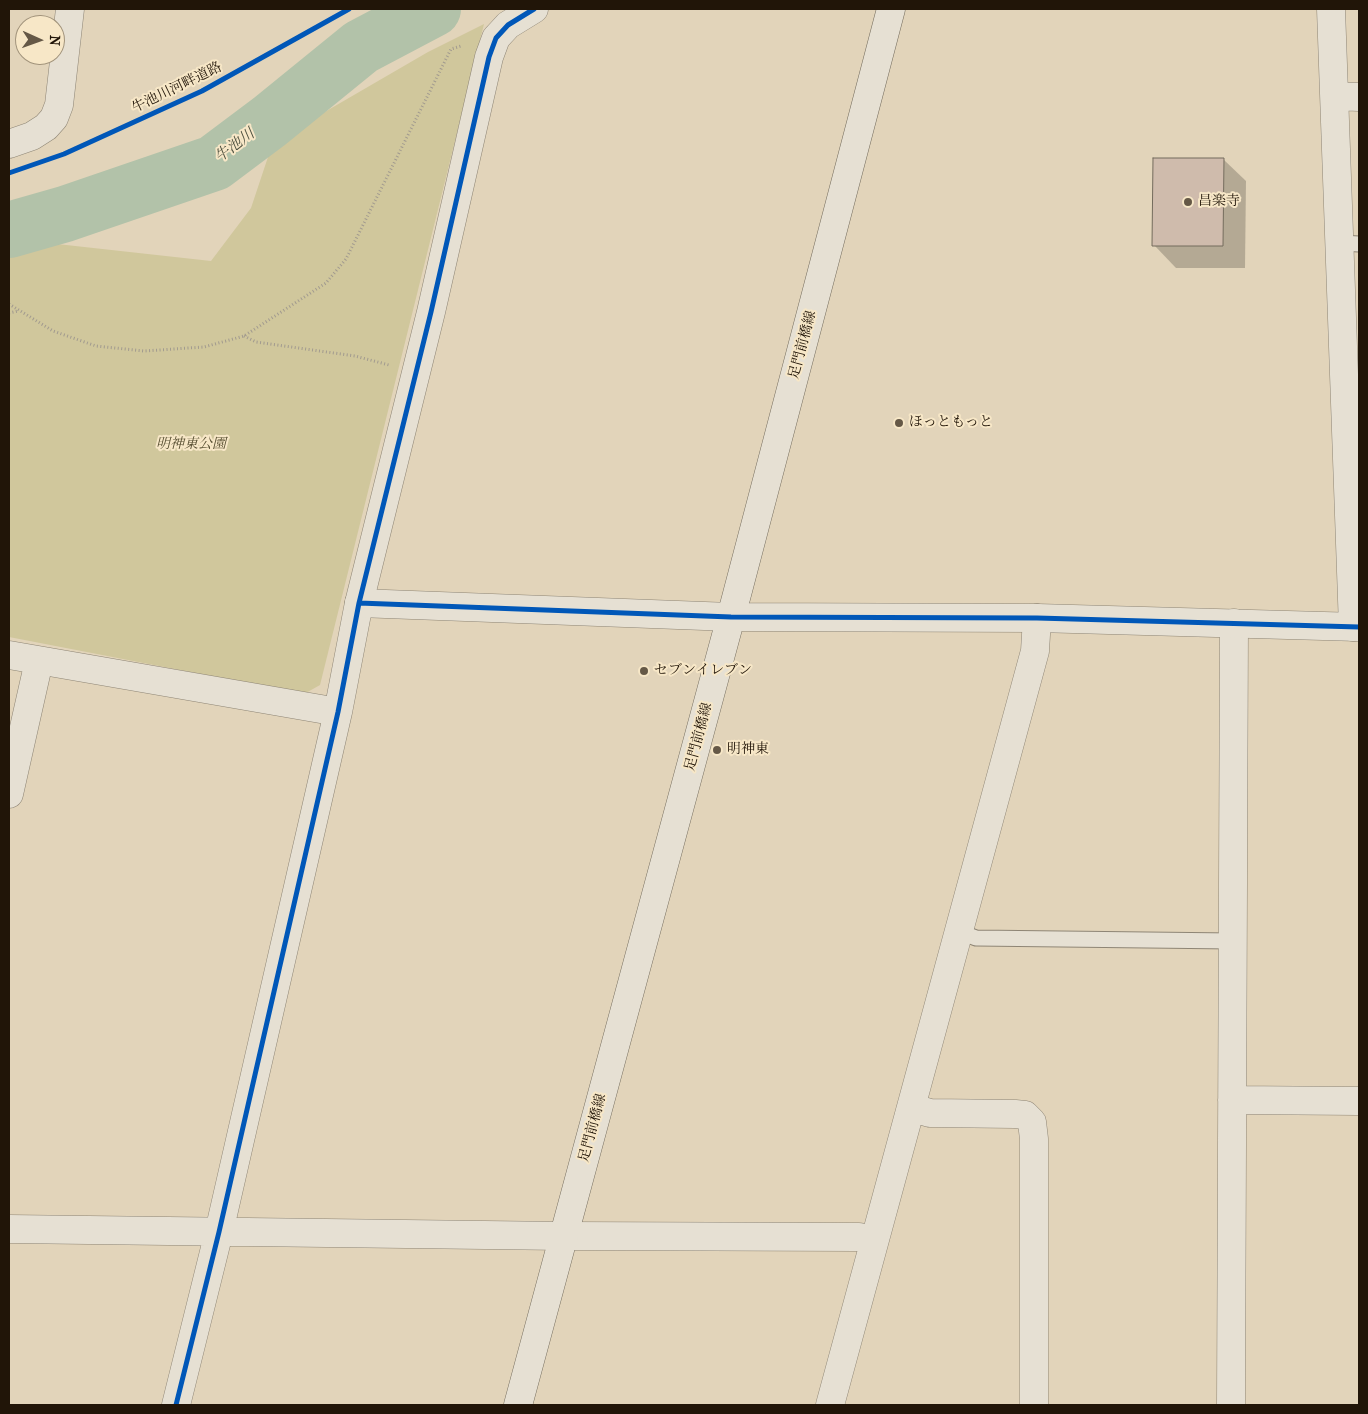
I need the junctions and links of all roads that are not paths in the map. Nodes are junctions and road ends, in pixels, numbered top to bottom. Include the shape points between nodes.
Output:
1 (70, 9) edge
2 (534, 9) edge
3 (892, 9) edge
4 (1331, 9) edge
5 (1347, 97) edge
6 (9, 144) edge
7 (1350, 243) edge
8 (359, 603) junction
9 (731, 617) junction
10 (1037, 618) junction
11 (1234, 624) junction
12 (1356, 627) edge
13 (9, 655) edge
14 (39, 661) junction
15 (338, 712) junction
16 (9, 794) edge
17 (960, 932) junction
18 (1233, 941) junction
19 (1232, 1100) junction
20 (1359, 1101) edge
21 (912, 1108) junction
22 (9, 1229) edge
23 (219, 1232) junction
24 (564, 1236) junction
25 (874, 1240) junction
26 (176, 1405) edge
27 (518, 1405) edge
28 (830, 1405) edge
29 (1034, 1405) edge
30 (1232, 1405) edge

1 - 6 street via 59,106 54,118 46,128
2 - 8 street via 508,25 496,38 489,57
3 - 9 street, 足門前橋線
4 - 5 street
5 - 7 street
7 - 12 street
8 - 9 street
8 - 15 street
9 - 10 street
9 - 24 street, 足門前橋線
10 - 11 street
10 - 17 street via 1035,651
11 - 12 street
11 - 18 street
13 - 14 street
14 - 15 street
14 - 16 street
15 - 23 street
17 - 18 lane via 976,938
17 - 21 street
18 - 19 street
19 - 20 street
19 - 30 street
21 - 25 street
21 - 29 street via 930,1113 1015,1114 1032,1122
22 - 23 street
23 - 24 street
23 - 26 street
24 - 25 street via 859,1237
24 - 27 street, 足門前橋線
25 - 28 street

